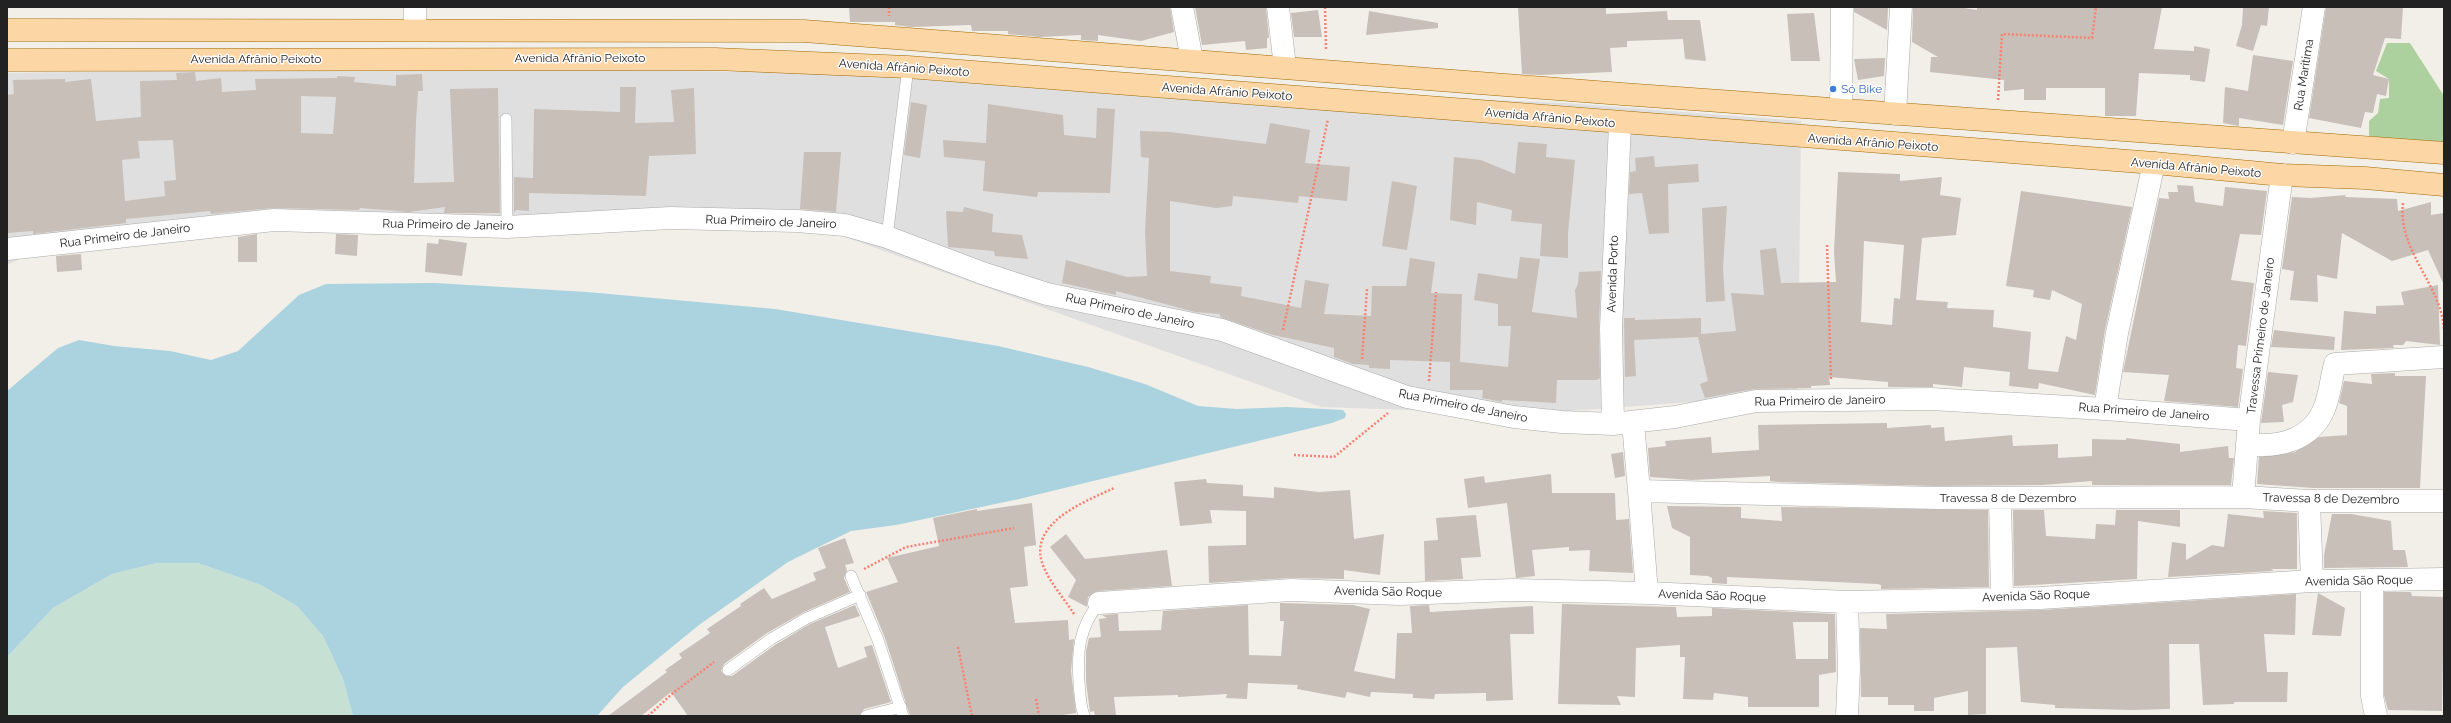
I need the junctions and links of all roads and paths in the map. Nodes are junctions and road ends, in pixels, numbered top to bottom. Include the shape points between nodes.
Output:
1 (415, 7) edge
2 (1182, 7) edge
3 (1278, 7) edge
4 (1325, 7) edge
5 (1842, 7) edge
6 (1901, 7) edge
7 (2096, 7) edge
8 (2314, 7) edge
9 (416, 28) junction
10 (7, 30) edge
11 (7, 60) edge
12 (1192, 60) junction
13 (908, 67) junction
14 (1285, 67) junction
15 (1326, 70) junction
16 (1332, 100) junction
17 (1841, 110) junction
18 (1895, 114) junction
19 (506, 119) dead end
20 (1997, 121) junction
21 (1620, 124) junction
22 (2293, 143) junction
23 (2444, 153) edge
24 (2154, 163) junction
25 (2282, 175) junction
26 (2406, 182) junction
27 (2444, 185) edge
28 (507, 227) junction
29 (887, 237) junction
30 (1827, 245) dead end
31 (7, 249) edge
32 (1367, 289) dead end
33 (1436, 292) dead end
34 (2444, 329) edge
35 (1279, 352) junction
36 (2444, 357) edge
37 (1360, 381) junction
38 (1407, 397) junction
39 (1831, 399) junction
40 (1428, 401) junction
41 (2105, 408) junction
42 (2250, 420) junction
43 (1623, 424) junction
44 (2247, 444) junction
45 (1294, 455) dead end
46 (1114, 488) dead end
47 (1639, 491) junction
48 (2243, 497) junction
49 (2000, 498) junction
50 (2309, 501) junction
51 (2444, 501) edge
52 (1014, 528) dead end
53 (851, 576) joint
54 (2444, 579) edge
55 (2372, 580) junction
56 (2312, 581) junction
57 (1647, 593) junction
58 (860, 595) junction
59 (2002, 598) junction
60 (1847, 602) junction
61 (1099, 603) joint
62 (1083, 627) junction
63 (958, 647) dead end
64 (728, 670) joint
65 (1036, 699) dead end
66 (902, 712) edge
67 (648, 716) edge
68 (866, 716) edge
69 (972, 716) edge
70 (1039, 716) edge
71 (1084, 716) edge
72 (1847, 716) edge
73 (2376, 716) edge

1 - 9 street
2 - 12 street
3 - 14 street
4 - 15 path
5 - 17 street
6 - 18 street
7 - 20 path via 2092,38 2002,34
8 - 22 street, Rua Maritima
9 - 10 main road
9 - 12 main road via 804,31
11 - 13 main road, Avenida Afrânio Peixoto via 715,59
12 - 14 main road
13 - 16 main road, Avenida Afrânio Peixoto
13 - 29 lane
14 - 15 main road
15 - 17 main road
16 - 21 main road, Avenida Afrânio Peixoto
16 - 35 path
17 - 18 main road
18 - 20 main road
19 - 28 lane
20 - 22 main road
21 - 24 main road, Avenida Afrânio Peixoto
21 - 43 street, Avenida Porto via 1611,328
22 - 23 main road
24 - 25 main road, Avenida Afrânio Peixoto
24 - 41 street via 2136,237
25 - 26 main road, Avenida Afrânio Peixoto
25 - 42 street, Travessa Primeiro de Janeiro
26 - 27 main road, Avenida Afrânio Peixoto
26 - 34 path via 2403,226 2410,249 2436,297
28 - 29 street, Rua Primeiro de Janeiro via 670,218 797,221 845,225
28 - 31 street, Rua Primeiro de Janeiro via 274,220
29 - 35 street, Rua Primeiro de Janeiro via 982,273 1047,294 1222,330
30 - 39 path
32 - 37 path
33 - 40 path
35 - 37 street, Rua Primeiro de Janeiro
36 - 44 street via 2335,364 2324,409 2315,425 2303,435 2284,444 2266,447
37 - 38 street, Rua Primeiro de Janeiro
38 - 40 street, Rua Primeiro de Janeiro
38 - 45 path via 1334,457
39 - 41 street, Rua Primeiro de Janeiro via 1931,400
39 - 43 street, Rua Primeiro de Janeiro via 1756,402
40 - 43 street, Rua Primeiro de Janeiro via 1562,422
41 - 42 street, Rua Primeiro de Janeiro
42 - 44 street, Travessa Primeiro de Janeiro
43 - 47 street
44 - 48 street, Travessa Primeiro de Janeiro
46 - 62 path via 1086,501 1061,517 1045,530 1039,547 1045,571
47 - 49 street, Travessa 8 de Dezembro
47 - 57 street
48 - 49 street, Travessa 8 de Dezembro
48 - 50 street, Travessa 8 de Dezembro
49 - 59 street
50 - 51 street, Travessa 8 de Dezembro
50 - 56 street
52 - 53 path via 906,547
53 - 58 lane
54 - 55 street, Avenida São Roque
55 - 56 street, Avenida São Roque
55 - 73 street via 2372,696
56 - 59 street, Avenida São Roque
57 - 60 street, Avenida São Roque
57 - 61 street, Avenida São Roque via 1512,590 1399,594 1292,590
58 - 64 lane via 807,618 771,639
58 - 66 lane
59 - 60 street, Avenida São Roque
60 - 72 street
61 - 62 lane, Avenida São Roque
62 - 71 lane, Avenida São Roque via 1077,659
63 - 69 path
64 - 67 path via 720,658 673,693
65 - 70 path
66 - 68 lane

